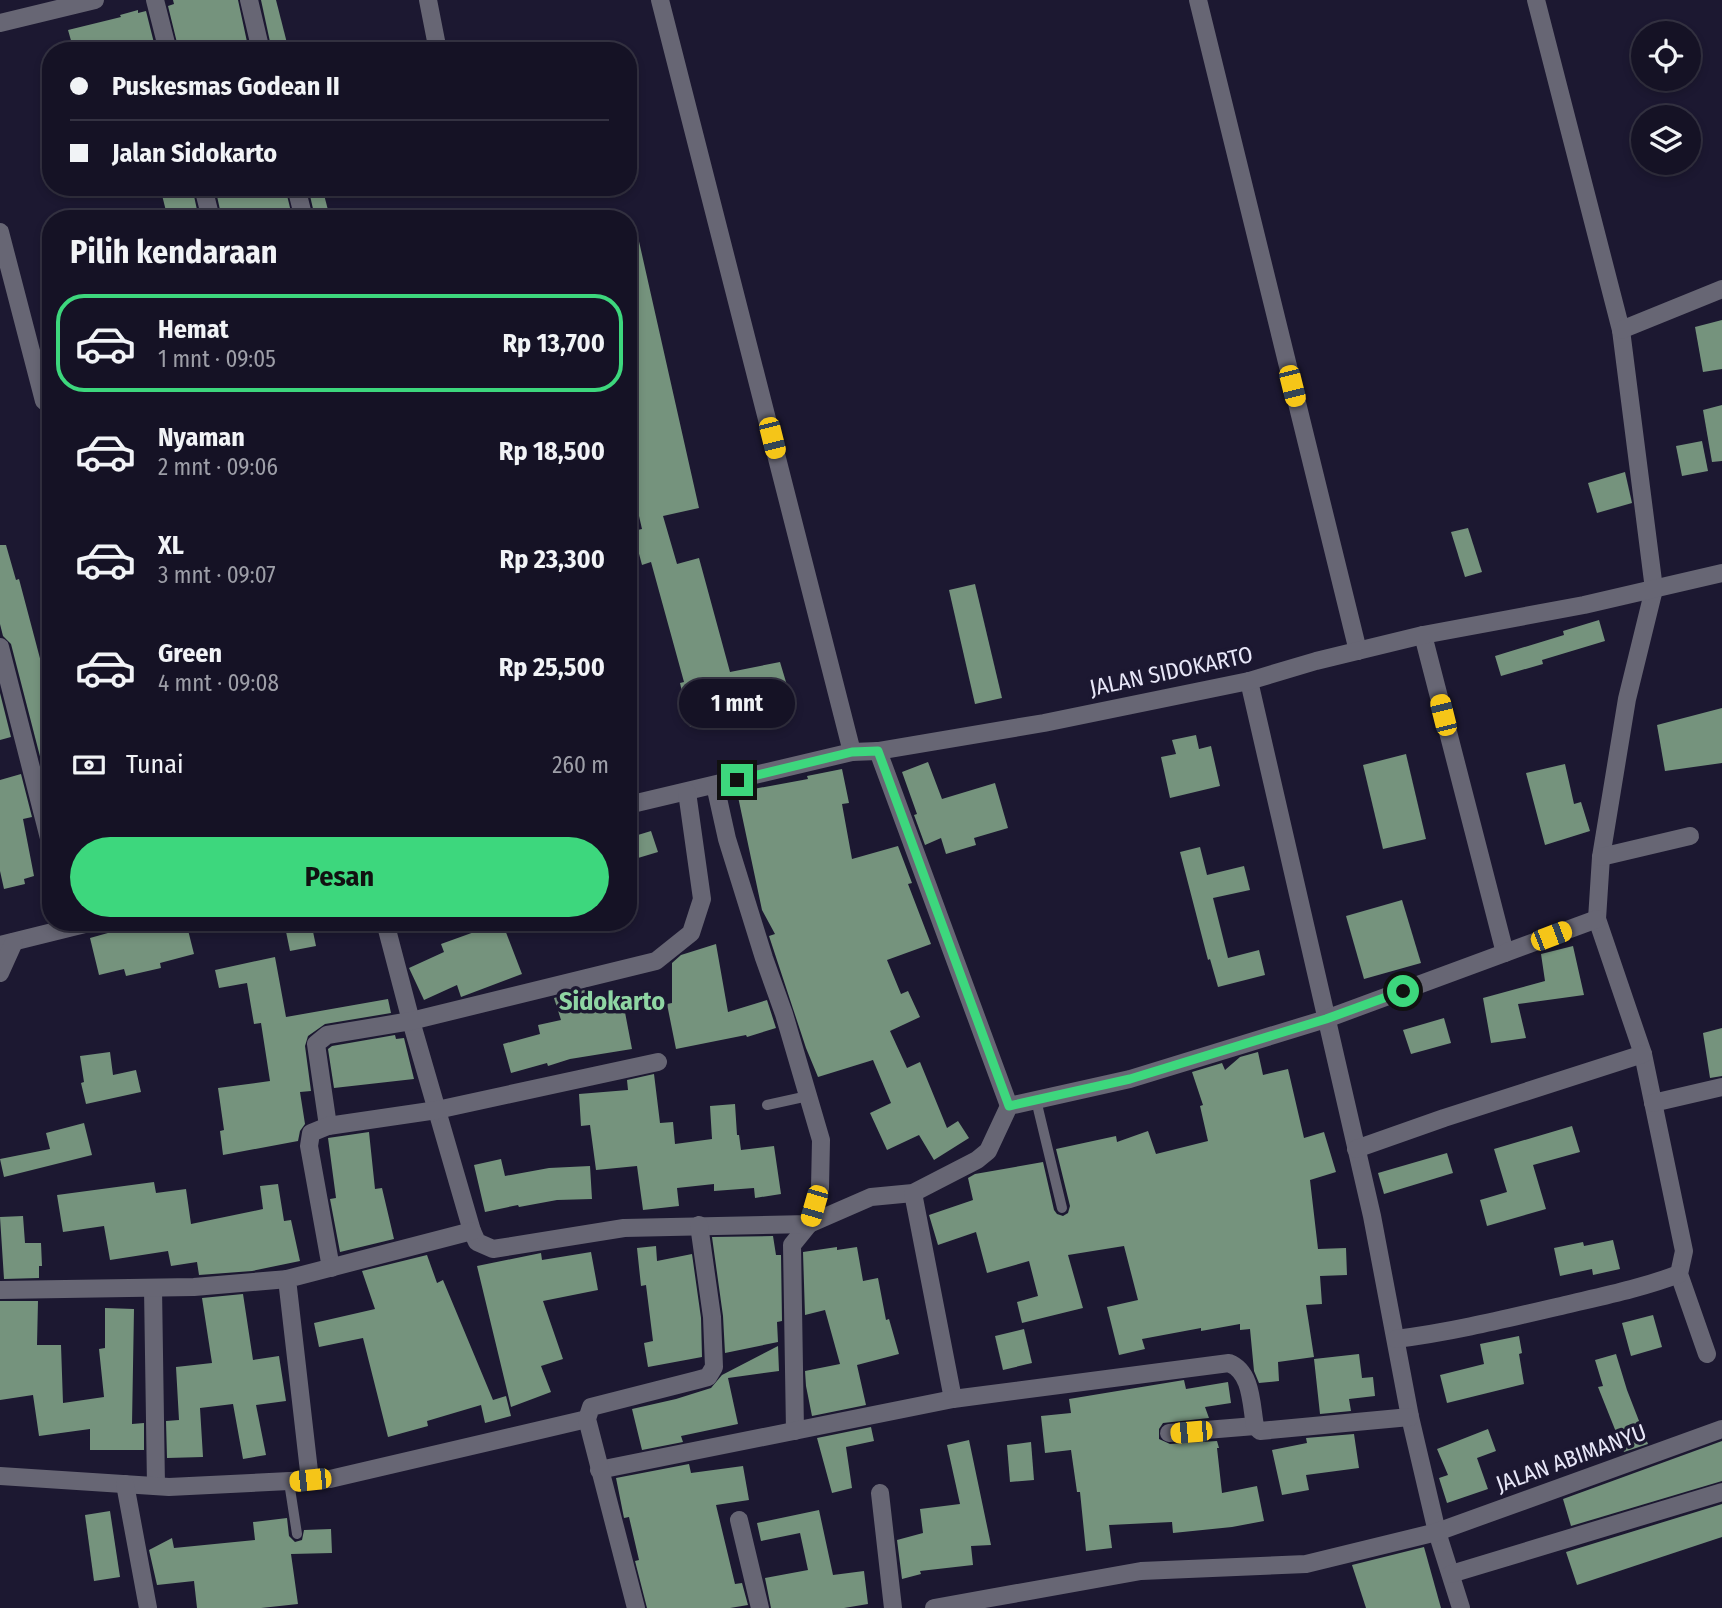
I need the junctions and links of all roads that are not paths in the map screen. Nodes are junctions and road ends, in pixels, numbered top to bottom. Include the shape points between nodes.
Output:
1 (95, 0) edge
2 (155, 0) edge
3 (249, 0) edge
4 (428, 0) edge
5 (660, 0) edge
6 (1198, 0) edge
7 (1536, 0) edge
8 (59, 4) edge
9 (0, 23) edge
10 (166, 42) edge
11 (259, 42) edge
12 (436, 42) edge
13 (0, 232) edge
14 (1722, 289) edge
15 (1621, 330) junction
16 (42, 393) edge
17 (1722, 573) edge
18 (1654, 589) junction
19 (1423, 635) junction
20 (0, 647) edge
21 (1358, 651) junction
22 (1249, 681) junction
23 (878, 751) junction
24 (852, 752) junction
25 (715, 785) junction
26 (687, 792) junction
27 (637, 803) edge
28 (42, 811) edge
29 (1690, 836) dead end
30 (1601, 857) junction
31 (1597, 919) junction
32 (51, 931) edge
33 (387, 931) edge
34 (7, 944) edge
35 (1505, 953) junction
36 (0, 973) edge
37 (1326, 1019) junction
38 (411, 1021) junction
39 (1643, 1054) junction
40 (658, 1062) dead end
41 (1722, 1087) edge
42 (808, 1096) junction
43 (1036, 1100) junction
44 (1653, 1103) junction
45 (767, 1105) dead end
46 (1009, 1106) junction
47 (437, 1110) junction
48 (328, 1126) junction
49 (1356, 1149) junction
50 (913, 1193) junction
51 (1062, 1208) dead end
52 (809, 1224) junction
53 (699, 1225) junction
54 (472, 1231) junction
55 (331, 1268) junction
56 (1679, 1274) junction
57 (288, 1279) junction
58 (153, 1288) junction
59 (0, 1290) edge
60 (1396, 1339) junction
61 (1707, 1354) dead end
62 (953, 1399) junction
63 (1410, 1418) junction
64 (587, 1419) junction
65 (1255, 1426) junction
66 (1722, 1430) edge
67 (795, 1431) junction
68 (1169, 1433) dead end
69 (599, 1470) junction
70 (0, 1476) edge
71 (310, 1480) junction
72 (289, 1482) junction
73 (125, 1484) junction
74 (156, 1486) junction
75 (1722, 1492) edge
76 (880, 1493) dead end
77 (739, 1520) dead end
78 (1437, 1532) junction
79 (297, 1534) dead end
80 (1451, 1574) junction
81 (1011, 1601) edge
82 (148, 1608) edge
83 (636, 1608) edge
84 (760, 1608) edge
85 (893, 1608) edge
86 (934, 1608) edge
87 (1461, 1608) edge

1 - 8 street
2 - 10 street
3 - 11 street
4 - 12 street
5 - 24 street
6 - 21 street
7 - 15 street
8 - 9 street
13 - 16 street
14 - 15 street
15 - 18 street
17 - 18 street, JALAN SIDOKARTO
18 - 19 street, JALAN SIDOKARTO
18 - 30 street via 1627,699
19 - 21 street, JALAN SIDOKARTO
19 - 35 street
20 - 28 street
21 - 22 street, JALAN SIDOKARTO
22 - 23 street, JALAN SIDOKARTO
22 - 37 street
23 - 24 street, JALAN SIDOKARTO
23 - 46 street
24 - 25 street, JALAN SIDOKARTO
25 - 26 street, JALAN SIDOKARTO
25 - 42 street via 727,839
26 - 27 street, JALAN SIDOKARTO
26 - 38 street via 702,899 691,933 656,961
29 - 30 street
30 - 31 street
31 - 35 street
31 - 39 street
32 - 34 street
33 - 38 street
34 - 36 street
35 - 37 street
37 - 43 street via 1130,1079
37 - 49 street
38 - 47 street
38 - 48 street via 327,1035 316,1044
39 - 44 street
39 - 49 street
40 - 47 street
41 - 44 street
42 - 45 lane
42 - 52 street via 821,1140 820,1188
43 - 46 street
43 - 51 lane
44 - 56 street via 1684,1251
46 - 50 street via 988,1152
47 - 48 street
47 - 54 street
48 - 55 street via 311,1133 309,1146
49 - 60 street
50 - 52 street via 871,1197
50 - 62 street
52 - 53 street
52 - 67 street via 792,1245
53 - 54 street via 624,1228 493,1249 477,1242
53 - 64 street via 714,1367 708,1377 591,1407
54 - 55 street
55 - 57 street
56 - 60 street via 1540,1311
56 - 61 street
57 - 58 street
57 - 71 street
58 - 59 street
58 - 74 street
60 - 63 street
62 - 65 street via 1229,1363 1246,1376
62 - 67 street
63 - 65 street via 1265,1431
63 - 78 street
64 - 69 street
64 - 71 street
65 - 68 street
66 - 78 street, JALAN ABIMANYU
67 - 69 street
69 - 83 street
70 - 73 street
71 - 72 street
72 - 74 street
72 - 79 lane
73 - 74 street
73 - 82 street
75 - 80 street
76 - 85 street
77 - 84 street
78 - 80 street
78 - 81 street, JALAN ABIMANYU via 1306,1563 1141,1571
80 - 87 street
81 - 86 street, JALAN ABIMANYU

